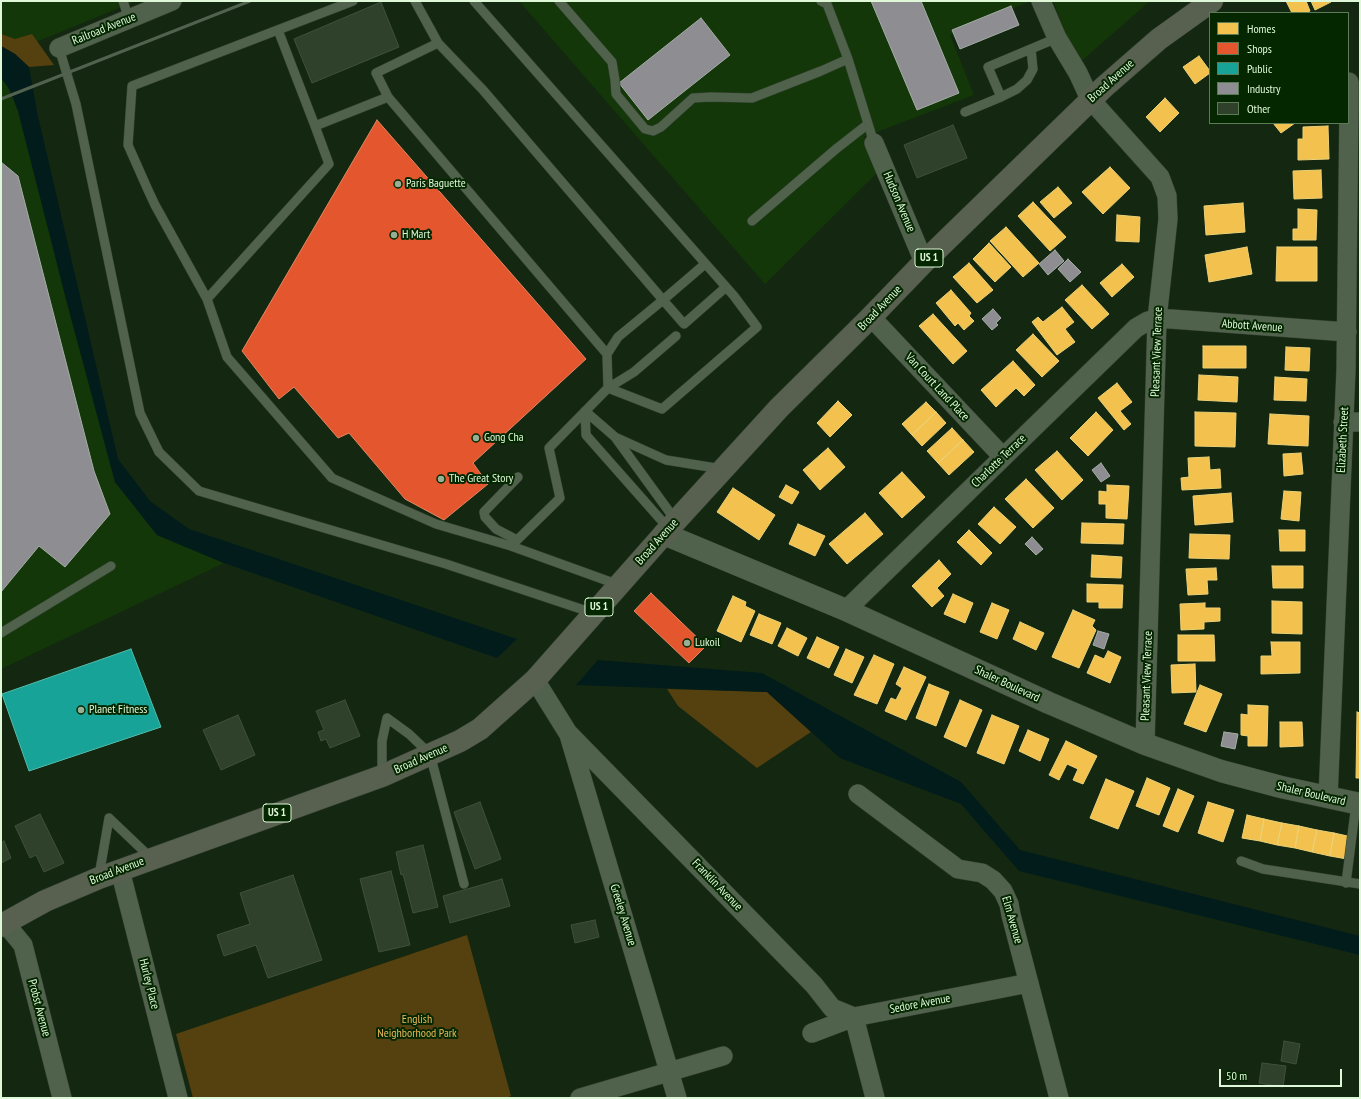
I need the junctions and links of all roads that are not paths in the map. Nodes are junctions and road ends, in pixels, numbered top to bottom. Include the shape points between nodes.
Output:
1 (123, 1) edge
2 (172, 1) edge
3 (353, 1) edge
4 (415, 1) edge
5 (474, 1) edge
6 (558, 1) edge
7 (821, 1) edge
8 (1045, 2) edge
9 (1203, 4) edge
10 (129, 19) junction
11 (278, 30) junction
12 (1057, 38) junction
13 (438, 43) junction
14 (59, 48) joint
15 (1030, 49) junction
16 (848, 59) junction
17 (1349, 82) edge
18 (388, 97) junction
19 (1001, 97) junction
20 (1090, 99) junction
21 (965, 112) dead end
22 (868, 124) junction
23 (315, 126) junction
24 (874, 143) joint
25 (1354, 202) edge
26 (752, 221) dead end
27 (924, 262) junction
28 (705, 264) junction
29 (726, 288) junction
30 (207, 299) junction
31 (663, 300) junction
32 (871, 317) junction
33 (1157, 319) junction
34 (1347, 332) junction
35 (676, 336) dead end
36 (607, 354) junction
37 (608, 388) junction
38 (585, 411) junction
39 (1352, 422) edge
40 (615, 436) junction
41 (1003, 457) junction
42 (724, 469) junction
43 (518, 477) dead end
44 (670, 528) junction
45 (514, 543) junction
46 (111, 566) dead end
47 (619, 585) junction
48 (846, 610) junction
49 (594, 613) junction
50 (1, 633) edge
51 (535, 680) junction
52 (568, 733) junction
53 (1145, 744) junction
54 (430, 754) junction
55 (382, 776) junction
56 (858, 794) dead end
57 (1328, 798) junction
58 (1358, 804) edge
59 (151, 858) junction
60 (1241, 861) dead end
61 (120, 870) junction
62 (99, 878) junction
63 (1346, 883) junction
64 (464, 884) dead end
65 (1360, 884) edge
66 (2, 922) edge
67 (1029, 983) junction
68 (854, 1017) junction
69 (812, 1033) dead end
70 (723, 1056) dead end
71 (670, 1071) junction
72 (62, 1098) edge
73 (178, 1098) edge
74 (580, 1098) edge
75 (677, 1098) edge
76 (875, 1098) edge
77 (1060, 1098) edge

1 - 10 lane
2 - 10 street, Railroad Avenue
3 - 11 lane
4 - 13 lane
5 - 28 lane
6 - 16 lane via 612,62 616,94 645,129 653,131 694,98 752,98
7 - 16 lane via 827,4
8 - 12 street, Pleasant View Terrace
9 - 20 main road, Broad Avenue / US 1 via 1159,38
10 - 14 street, Railroad Avenue
11 - 23 lane
11 - 30 lane via 132,86 128,145 155,205
12 - 15 lane
12 - 20 street, Pleasant View Terrace
13 - 18 lane via 376,73
13 - 31 lane via 483,90
14 - 49 lane via 76,104 140,413 160,452 200,491 446,564
15 - 19 lane via 1033,69 1027,80 1017,89
15 - 19 lane via 988,67
16 - 22 lane
17 - 25 street, Elizabeth Street
18 - 23 lane
18 - 36 lane
19 - 21 lane
20 - 27 main road, Broad Avenue / US 1
20 - 33 street, Pleasant View Terrace via 1160,177 1167,196 1168,220
22 - 24 lane
22 - 26 lane
23 - 30 lane via 329,164
24 - 27 street, Hudson Avenue
25 - 34 street, Elizabeth Street
27 - 32 main road, Broad Avenue / US 1
28 - 29 lane
28 - 31 lane
29 - 31 lane via 684,324
29 - 37 lane via 757,327 662,409
30 - 45 lane via 227,357 332,478 436,524
31 - 36 lane via 618,337
32 - 41 street, Van Court Land Place
32 - 42 main road, Broad Avenue / US 1 via 779,408
33 - 34 street, Abbott Avenue
33 - 41 street, Charlotte Terrace via 1136,328
33 - 53 street, Pleasant View Terrace
34 - 39 street, Elizabeth Street
35 - 37 lane via 634,372
36 - 37 lane
37 - 38 lane
38 - 40 lane
38 - 44 lane via 586,434
38 - 45 lane via 549,448 560,498
39 - 57 street, Elizabeth Street
40 - 42 lane via 666,460
40 - 44 lane
41 - 48 street, Charlotte Terrace
42 - 44 main road, Broad Avenue / US 1
43 - 45 lane via 484,512 485,518
44 - 47 main road, Broad Avenue / US 1
44 - 48 street, Shaler Boulevard
45 - 47 lane
46 - 50 lane
47 - 49 main road, Broad Avenue / US 1
48 - 53 street, Shaler Boulevard
49 - 51 main road, Broad Avenue / US 1
51 - 52 street, Franklin Avenue
51 - 54 main road, Broad Avenue / US 1 via 480,729
52 - 68 street, Franklin Avenue via 814,985 832,1008
52 - 71 street, Greeley Avenue
53 - 57 street, Shaler Boulevard via 1221,770
54 - 55 main road, Broad Avenue / US 1
54 - 55 lane via 387,718 382,741
54 - 64 lane
55 - 59 main road, Broad Avenue / US 1
56 - 67 street, Elm Avenue via 958,869 982,873 1003,891 1009,904
57 - 58 street, Shaler Boulevard
58 - 63 lane
59 - 61 main road, Broad Avenue / US 1
59 - 62 lane via 109,818
60 - 63 lane via 1264,868
61 - 62 main road, Broad Avenue / US 1
61 - 73 street, Hurley Place
62 - 66 main road, Broad Avenue / US 1
63 - 65 lane
66 - 72 street, Probst Avenue via 23,946
67 - 68 street, Sedore Avenue
67 - 77 street, Elm Avenue
68 - 69 street, Sedore Avenue
68 - 76 street
70 - 71 street
71 - 74 street
71 - 75 street, Greeley Avenue

